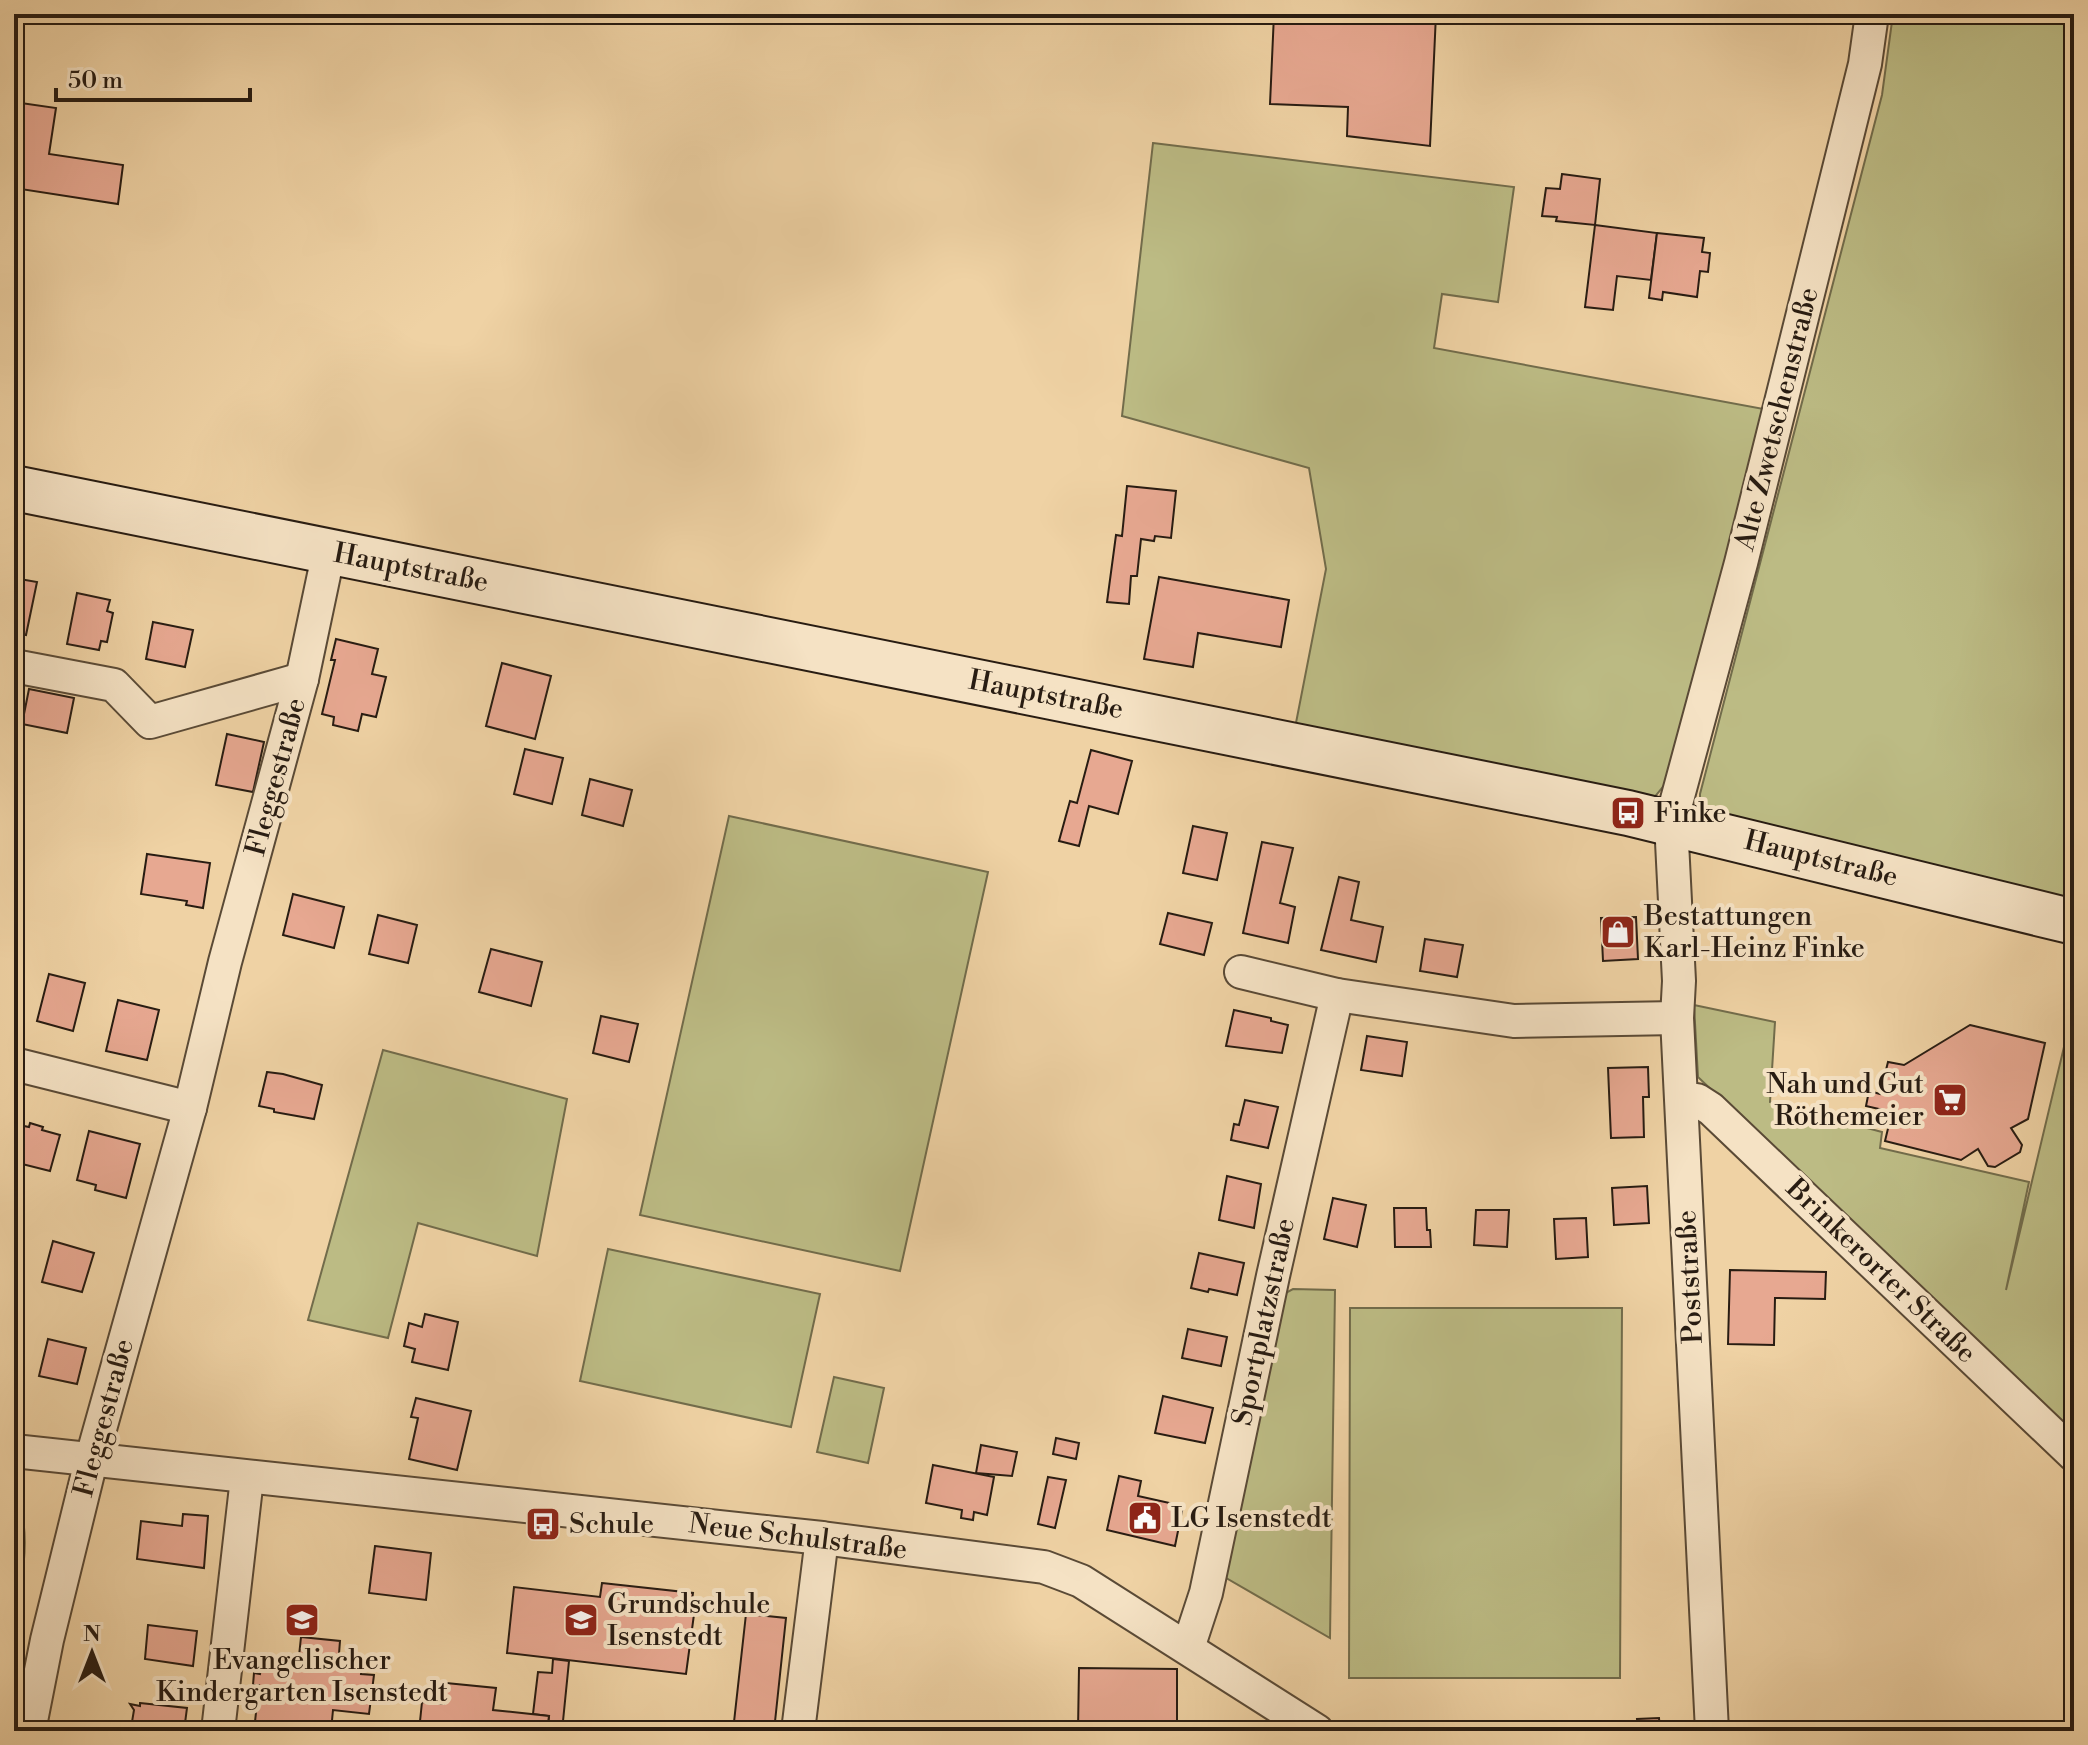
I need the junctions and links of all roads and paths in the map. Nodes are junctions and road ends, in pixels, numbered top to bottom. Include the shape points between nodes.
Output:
1 (1872, 14) edge
2 (14, 488) edge
3 (329, 551) junction
4 (14, 666) edge
5 (302, 679) junction
6 (1671, 822) junction
7 (2074, 922) edge
8 (1241, 972) dead end
9 (1337, 995) junction
10 (1677, 1018) junction
11 (14, 1064) edge
12 (1682, 1100) junction
13 (190, 1108) junction
14 (14, 1451) edge
15 (2074, 1455) edge
16 (91, 1461) junction
17 (247, 1478) junction
18 (822, 1538) junction
19 (1188, 1648) junction
20 (29, 1731) edge
21 (218, 1731) edge
22 (798, 1731) edge
23 (1317, 1731) edge
24 (1712, 1731) edge

1 - 6 street, Alte Zwetschenstraße via 1861,79 1741,563
2 - 3 main road, Hauptstraße
3 - 5 street, Fleggestraße
3 - 6 main road, Hauptstraße
4 - 5 street, Fleggestraße via 114,685 150,722
5 - 13 street, Fleggestraße
6 - 7 main road, Hauptstraße
6 - 10 street, Poststraße
8 - 9 street
9 - 10 street via 1514,1021
9 - 19 street, Sportplatzstraße via 1206,1593
10 - 12 street, Poststraße
11 - 13 street
12 - 15 street, Brinkerorter Straße via 1697,1100 1711,1109
12 - 24 street, Poststraße
13 - 16 street, Fleggestraße
14 - 16 street, Neue Schulstraße
16 - 17 street, Neue Schulstraße
16 - 20 street, Fleggestraße
17 - 18 street, Neue Schulstraße
17 - 21 street
18 - 19 street, Neue Schulstraße via 1044,1567 1081,1581
18 - 22 street
19 - 23 street, Neue Schulstraße

